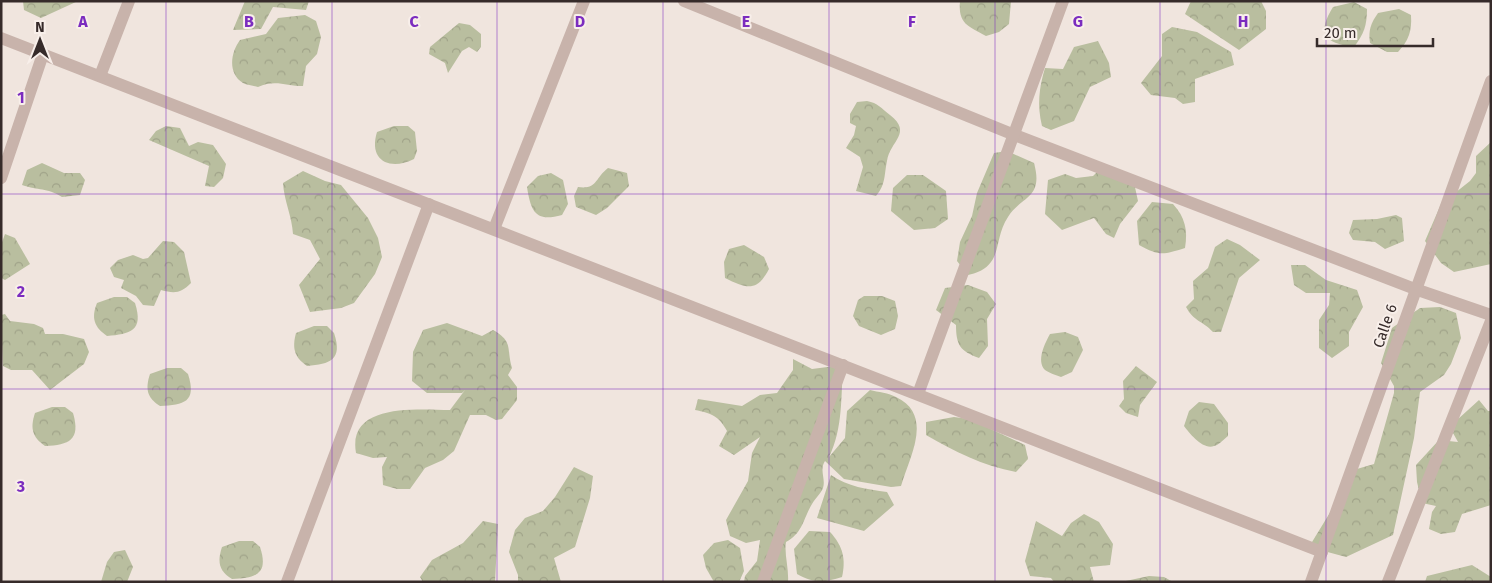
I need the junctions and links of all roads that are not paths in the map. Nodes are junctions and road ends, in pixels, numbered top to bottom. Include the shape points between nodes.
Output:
1 (129, 1) edge
2 (584, 1) edge
3 (684, 1) edge
4 (1063, 1) edge
5 (1, 38) edge
6 (43, 54) junction
7 (100, 76) junction
8 (1491, 81) edge
9 (1012, 134) junction
10 (1, 178) edge
11 (430, 204) junction
12 (494, 229) junction
13 (1415, 289) junction
14 (1491, 316) edge
15 (1491, 322) edge
16 (844, 365) junction
17 (918, 394) junction
18 (1322, 552) junction
19 (287, 582) edge
20 (763, 582) edge
21 (1311, 582) edge
22 (1388, 582) edge

1 - 7 street
2 - 12 street
3 - 9 street
4 - 9 street
5 - 6 street
6 - 7 street
6 - 10 street
7 - 11 street
8 - 13 street, Calle 6
9 - 13 street
9 - 17 street
11 - 12 street
11 - 19 street
12 - 16 street
13 - 14 street
13 - 18 street, Calle 6
15 - 22 street
16 - 17 street
16 - 20 street
17 - 18 street
18 - 21 street, Calle 6

